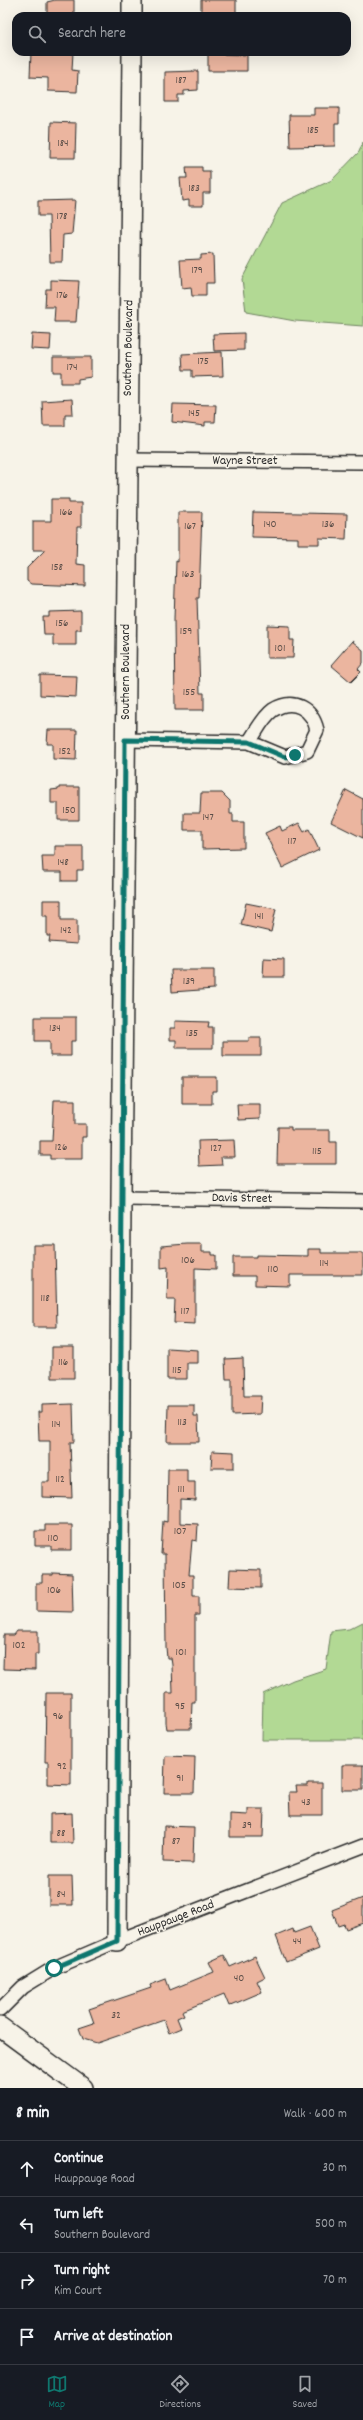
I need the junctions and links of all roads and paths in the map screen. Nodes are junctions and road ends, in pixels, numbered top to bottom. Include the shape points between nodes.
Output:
1 (132, 0) edge
2 (132, 12) edge
3 (132, 56) edge
4 (128, 460) junction
5 (363, 462) edge
6 (125, 740) junction
7 (249, 742) junction
8 (121, 1198) junction
9 (363, 1201) edge
10 (363, 1846) edge
11 (117, 1941) junction
12 (0, 2010) edge
13 (0, 2027) edge
14 (83, 2088) edge

1 - 2 street
3 - 4 street, Southern Boulevard
4 - 5 street, Wayne Street
4 - 6 street, Southern Boulevard
6 - 7 street
6 - 8 street, Southern Boulevard
7 - 7 street via 272,711 284,705 308,710 314,717 317,730 307,751 285,757
8 - 9 street, Davis Street
8 - 11 street, Southern Boulevard
10 - 11 street, Hauppauge Road
11 - 12 street, Hauppauge Road via 54,1968 23,1987
13 - 14 street

